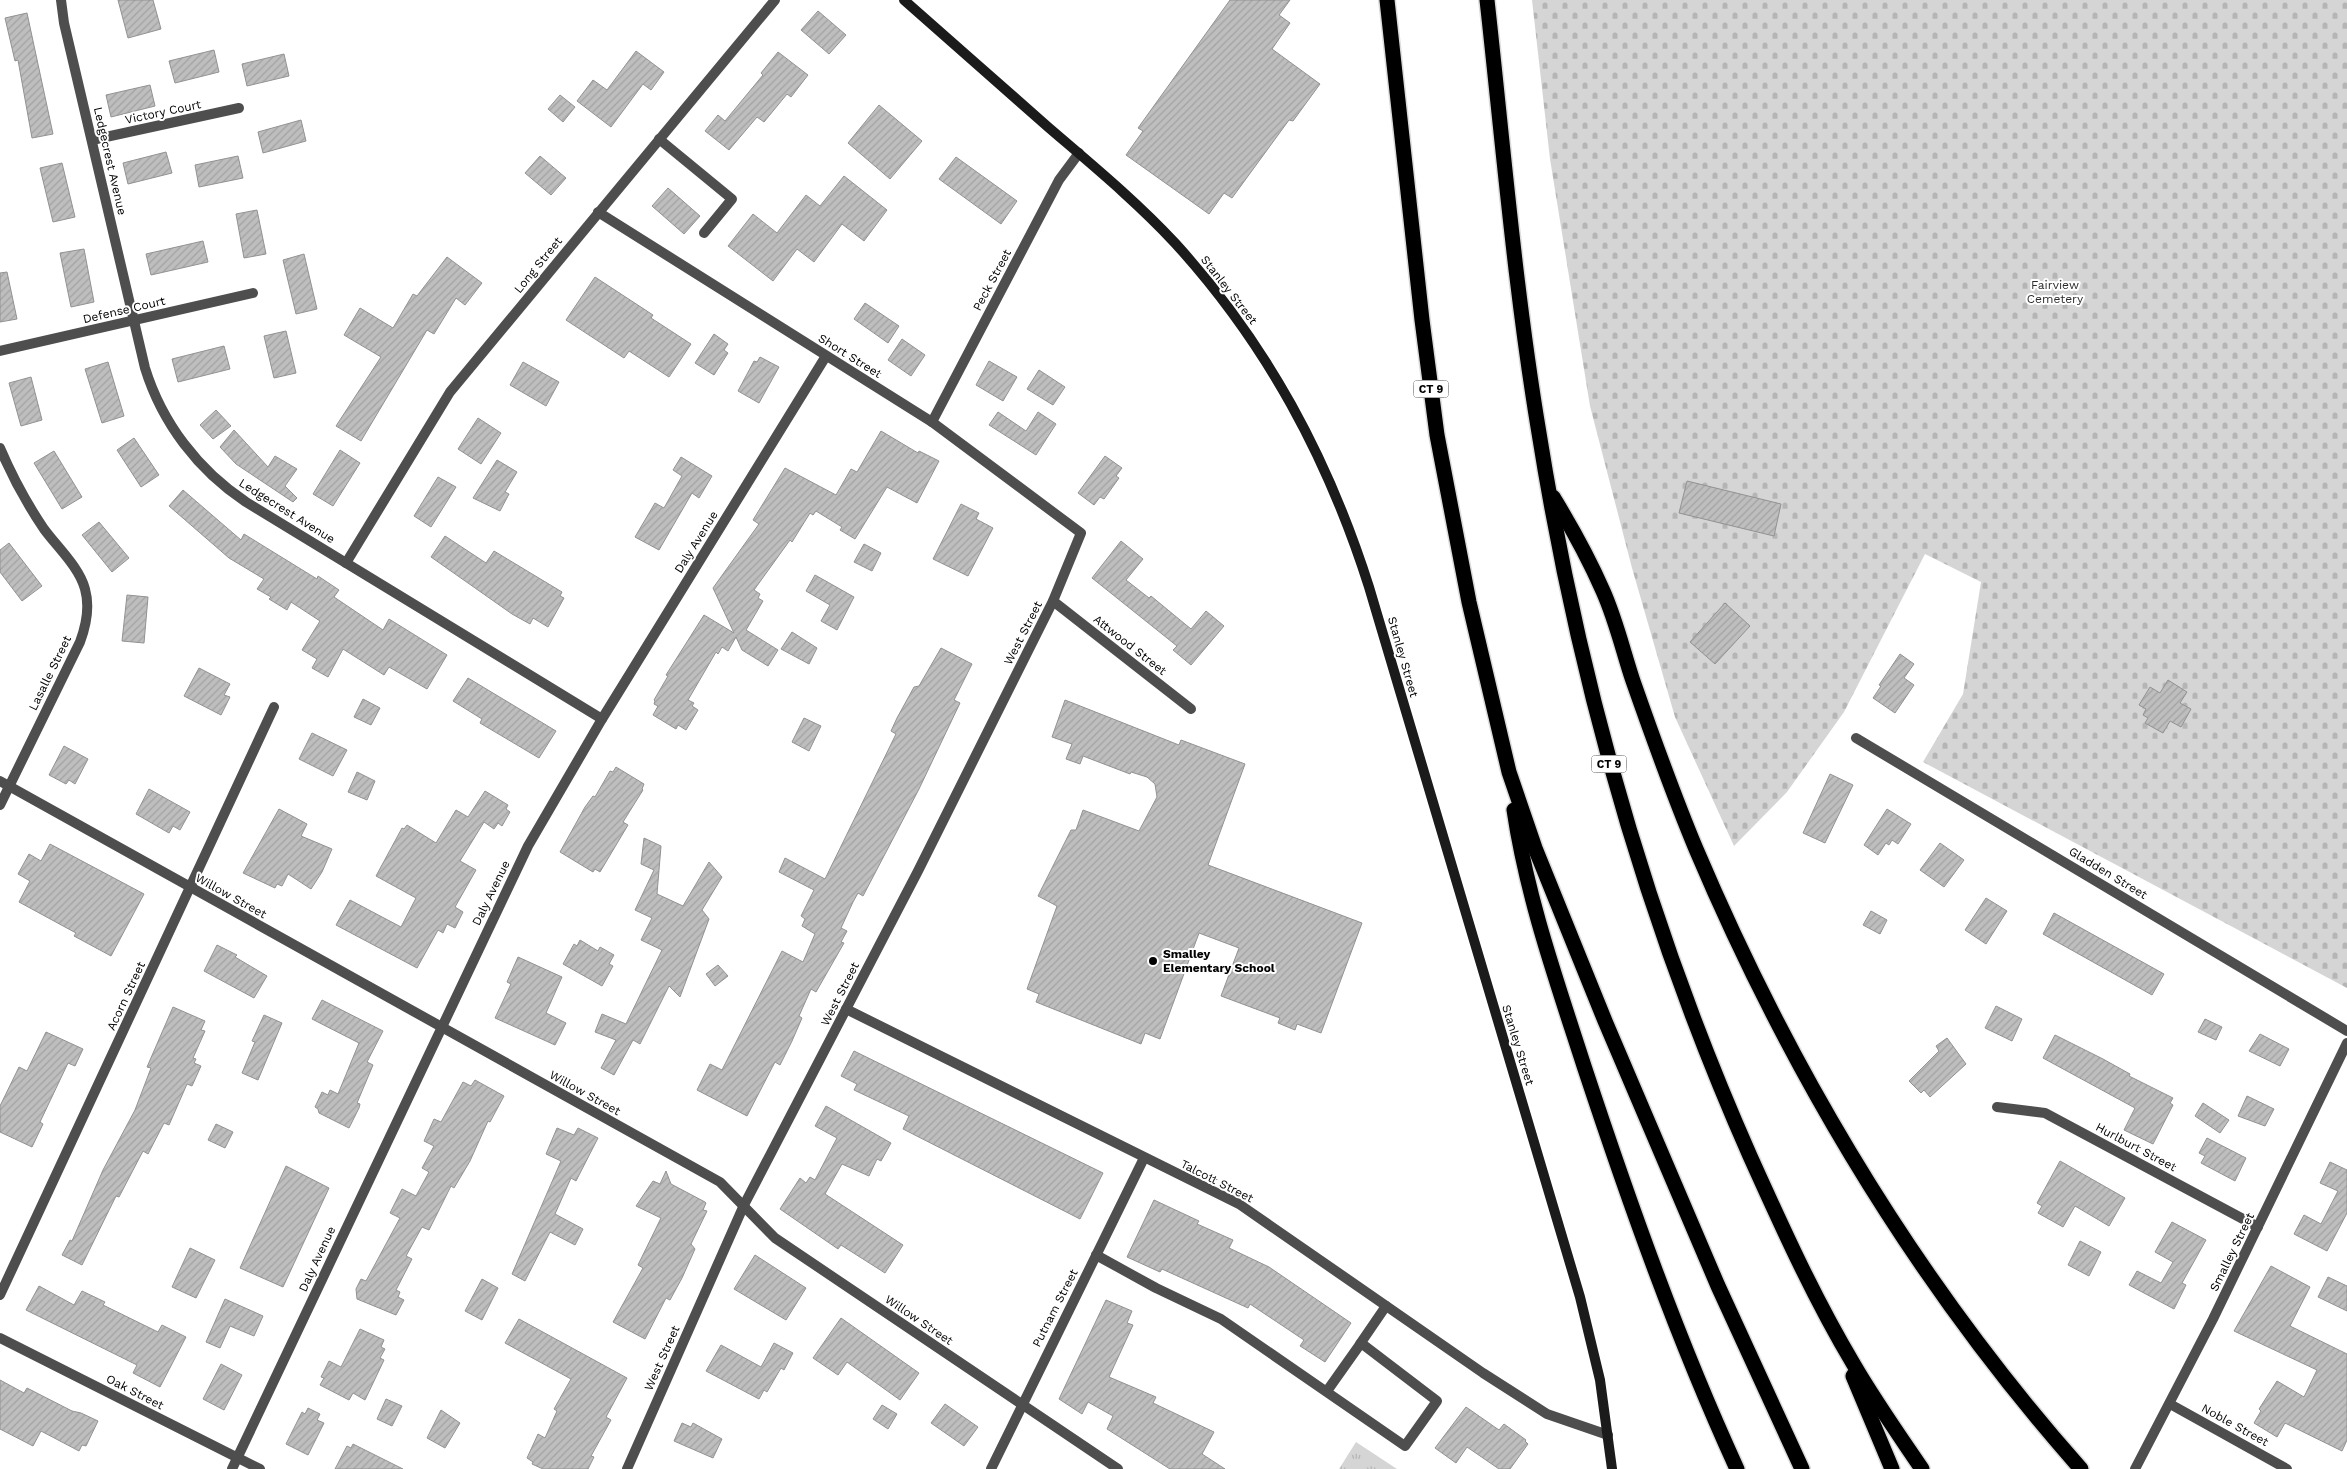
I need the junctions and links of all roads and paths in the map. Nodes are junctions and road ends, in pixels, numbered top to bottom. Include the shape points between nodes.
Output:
1 (61, 0) edge
2 (775, 0) edge
3 (904, 0) edge
4 (1387, 0) edge
5 (1487, 0) edge
6 (239, 108) dead end
7 (659, 139) junction
8 (92, 140) junction
9 (1079, 153) junction
10 (598, 212) junction
11 (704, 233) dead end
12 (253, 293) dead end
13 (134, 320) junction
14 (0, 351) edge
15 (826, 356) junction
16 (932, 422) junction
17 (0, 448) edge
18 (1548, 488) junction
19 (1081, 532) joint
20 (346, 563) junction
21 (1053, 601) junction
22 (274, 707) dead end
23 (1191, 709) dead end
24 (602, 719) junction
25 (1856, 738) dead end
26 (1509, 772) junction
27 (5, 783) edge
28 (0, 805) edge
29 (190, 887) junction
30 (846, 1009) junction
31 (441, 1026) junction
32 (2347, 1031) edge
33 (2347, 1043) edge
34 (1997, 1107) dead end
35 (1144, 1158) junction
36 (744, 1205) junction
37 (2258, 1227) junction
38 (1096, 1255) junction
39 (0, 1295) edge
40 (1386, 1306) junction
41 (0, 1338) edge
42 (1360, 1344) junction
43 (1843, 1347) junction
44 (1327, 1391) junction
45 (1022, 1404) junction
46 (2170, 1404) junction
47 (1608, 1435) junction
48 (237, 1458) junction
49 (232, 1469) edge
50 (260, 1469) edge
51 (627, 1469) edge
52 (991, 1469) edge
53 (1118, 1469) edge
54 (1612, 1469) edge
55 (1737, 1469) edge
56 (1802, 1469) edge
57 (1892, 1469) edge
58 (1922, 1469) edge
59 (2081, 1469) edge
60 (2135, 1469) edge
61 (2287, 1469) edge

1 - 8 street, Ledgecrest Avenue
2 - 7 street, Long Street
3 - 9 main road, Stanley Street
4 - 26 highway, CT 9 via 1437,435 1468,602
5 - 18 highway, CT 9 via 1525,342
6 - 8 street, Victory Court
7 - 10 street, Long Street
7 - 11 street via 732,199
8 - 13 street, Ledgecrest Avenue
9 - 16 street, Peck Street via 1059,180
9 - 47 main road, Stanley Street via 1160,227 1232,312 1280,384 1339,502 1369,587 1560,1226 1598,1370
10 - 15 street, Short Street
10 - 20 street, Long Street via 450,392
12 - 13 street, Defense Court
13 - 14 street, Defense Court
13 - 20 street, Ledgecrest Avenue via 154,392 173,429 191,453 241,499
15 - 16 street, Short Street
15 - 24 street, Daly Avenue
16 - 19 street, Short Street
17 - 27 street, Lasalle Street via 34,514 80,576 86,591 87,607 80,642
18 - 43 highway, CT 9 via 1566,587 1590,687 1625,821 1650,899 1729,1108 1792,1246
18 - 59 highway via 1602,590 1694,845 1742,952 1800,1065 1862,1171 1948,1301
19 - 21 street, West Street
20 - 24 street, Ledgecrest Avenue
21 - 23 street, Attwood Street
21 - 30 street, West Street
22 - 29 street, Acorn Street
24 - 31 street, Daly Avenue via 528,846
25 - 32 street, Gladden Street
26 - 55 highway via 1520,842 1537,916 1583,1063 1671,1311
26 - 56 highway, CT 9 via 1535,848 1627,1075
27 - 28 street, Lasalle Street
27 - 29 street, Willow Street
29 - 31 street, Willow Street
29 - 39 street, Acorn Street
30 - 35 street, Talcott Street
30 - 36 street, West Street
31 - 36 street, Willow Street via 720,1182
31 - 48 street, Daly Avenue
33 - 37 street, Smalley Street
34 - 37 street, Hurlburt Street via 2045,1112
35 - 38 street, Putnam Street
35 - 40 street, Talcott Street via 1239,1204
36 - 45 street, Willow Street via 775,1238
36 - 51 street, West Street
37 - 46 street, Smalley Street
38 - 44 street via 1221,1319
38 - 45 street, Putnam Street
40 - 42 street
40 - 47 street, Talcott Street via 1547,1414
41 - 48 street, Oak Street
42 - 44 street
42 - 44 street via 1437,1401 1405,1446
43 - 57 highway
43 - 58 highway, CT 9
45 - 52 street, Putnam Street
45 - 53 street, Willow Street
46 - 60 street, Smalley Street
46 - 61 street, Noble Street
47 - 54 main road, Stanley Street
48 - 49 street, Daly Avenue
48 - 50 street, Oak Street

